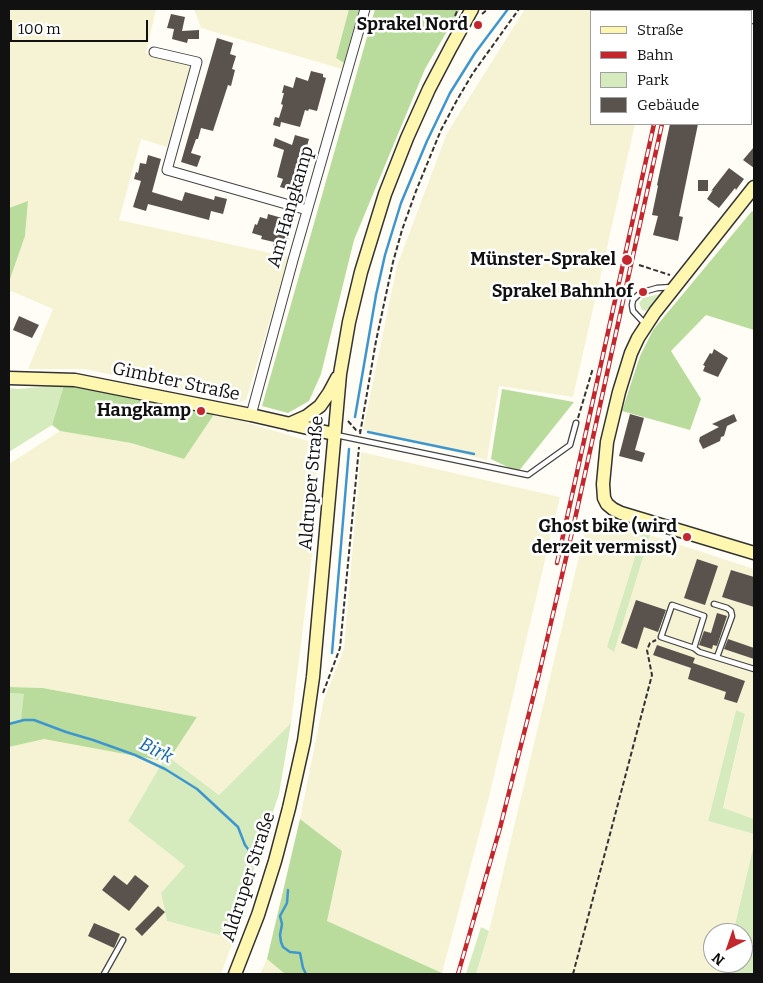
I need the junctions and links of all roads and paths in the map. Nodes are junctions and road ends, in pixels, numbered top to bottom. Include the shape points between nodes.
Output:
1 (365, 9) edge
2 (472, 9) edge
3 (519, 9) edge
4 (154, 52) dead end
5 (754, 187) edge
6 (307, 210) junction
7 (639, 265) dead end
8 (679, 283) junction
9 (646, 325) junction
10 (593, 368) dead end
11 (340, 374) junction
12 (9, 378) edge
13 (251, 416) junction
14 (576, 423) joint
15 (289, 424) junction
16 (334, 434) junction
17 (359, 440) junction
18 (754, 553) edge
19 (714, 604) dead end
20 (661, 637) junction
21 (694, 648) junction
22 (718, 657) junction
23 (754, 669) edge
24 (123, 940) dead end
25 (104, 974) edge
26 (235, 974) edge
27 (572, 974) edge

1 - 6 street, Am Hangkamp
2 - 11 main road, Aldruper Straße via 426,97 388,187 360,272
3 - 17 path via 473,72 457,100 416,191 391,271
4 - 6 street via 197,62 167,170
5 - 8 main road
6 - 13 street, Am Hangkamp
7 - 8 path
8 - 9 main road
8 - 9 lane via 643,292 633,300 633,311
9 - 18 main road via 626,367 619,392 608,442 604,498 607,504 621,513
10 - 14 path
11 - 15 main road via 320,406
11 - 16 main road, Aldruper Straße
12 - 13 main road, Gimbter Straße via 75,380
13 - 15 main road, Gimbter Straße
14 - 17 lane via 570,445 528,475
15 - 16 main road, Gimbter Straße
16 - 17 lane
16 - 26 main road, Aldruper Straße via 313,677 304,741 275,861
19 - 22 lane via 727,608 732,616
20 - 21 lane
20 - 21 lane via 672,605 704,616
20 - 27 path via 650,643 646,650 652,675
21 - 22 lane
22 - 23 lane
24 - 25 lane

